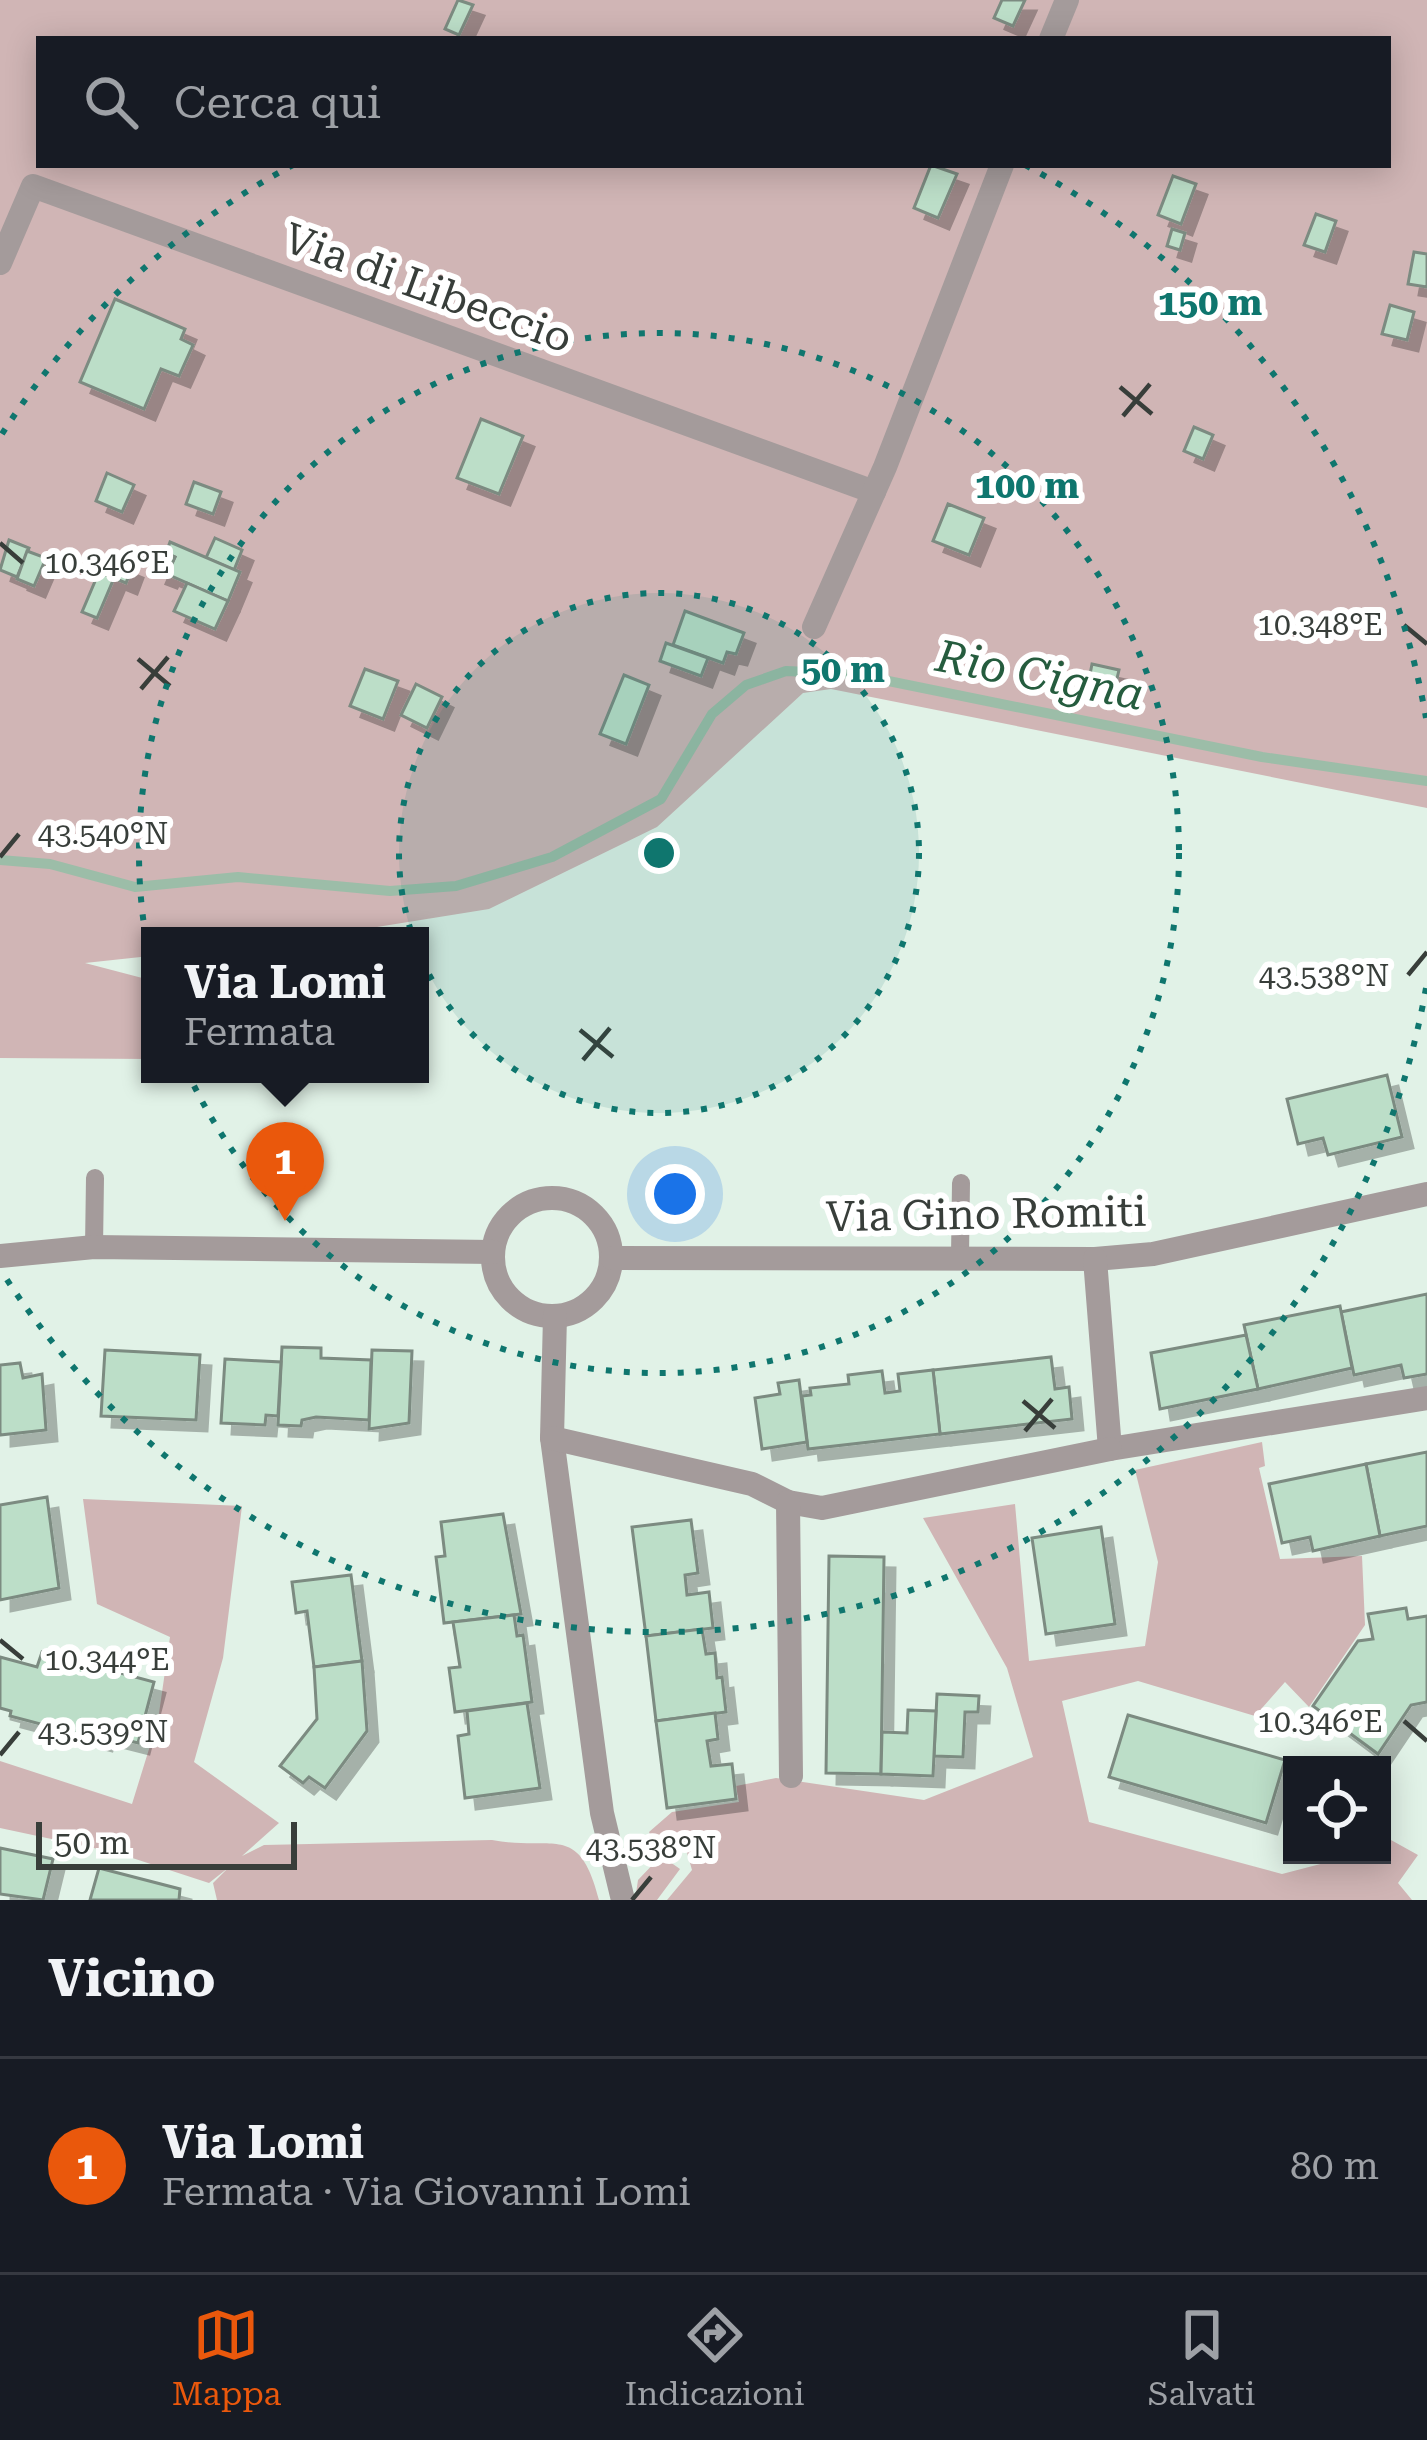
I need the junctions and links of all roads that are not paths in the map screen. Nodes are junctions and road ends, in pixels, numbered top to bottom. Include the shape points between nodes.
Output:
1 (1067, 0) edge
2 (1053, 36) edge
3 (1000, 168) edge
4 (0, 263) edge
5 (874, 493) junction
6 (814, 627) dead end
7 (95, 1178) dead end
8 (961, 1183) dead end
9 (1427, 1194) edge
10 (94, 1247) junction
11 (493, 1252) junction
12 (0, 1256) edge
13 (960, 1256) junction
14 (612, 1258) junction
15 (1095, 1259) junction
16 (555, 1316) junction
17 (1427, 1398) edge
18 (552, 1438) junction
19 (1110, 1449) junction
20 (788, 1502) junction
21 (791, 1776) dead end
22 (623, 1900) edge

1 - 2 street
3 - 5 street
4 - 5 street, Via di Libeccio via 33,186
5 - 6 street
7 - 10 lane
8 - 13 lane
9 - 15 street, Via Gino Romiti via 1153,1254
10 - 11 street
10 - 12 street
11 - 14 street via 521,1205 562,1198 598,1218
11 - 16 street via 506,1294 536,1315
13 - 14 street, Via Gino Romiti
13 - 15 street, Via Gino Romiti
14 - 16 street via 596,1298
15 - 19 street
16 - 18 street
17 - 19 street
18 - 20 street via 752,1484
18 - 22 street via 602,1813
19 - 20 street via 822,1508
20 - 21 street

